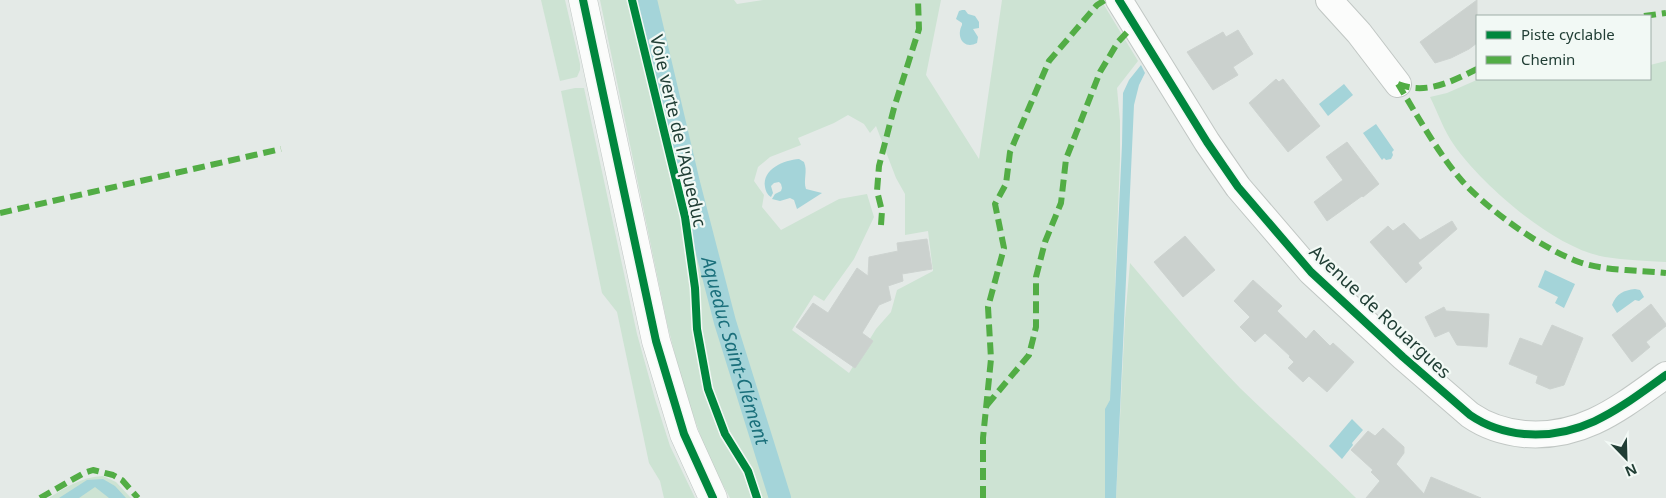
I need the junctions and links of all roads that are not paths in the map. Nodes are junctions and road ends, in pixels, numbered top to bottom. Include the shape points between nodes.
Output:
1 (583, 0) edge
2 (1119, 0) edge
3 (1329, 0) edge
4 (1398, 84) dead end
5 (1666, 375) edge
6 (713, 498) edge

1 - 6 street via 656,341 684,434
2 - 5 street, Avenue de Rouargues via 1238,187 1311,272 1396,352 1470,415 1495,428 1518,433 1569,431 1611,413
3 - 4 street

